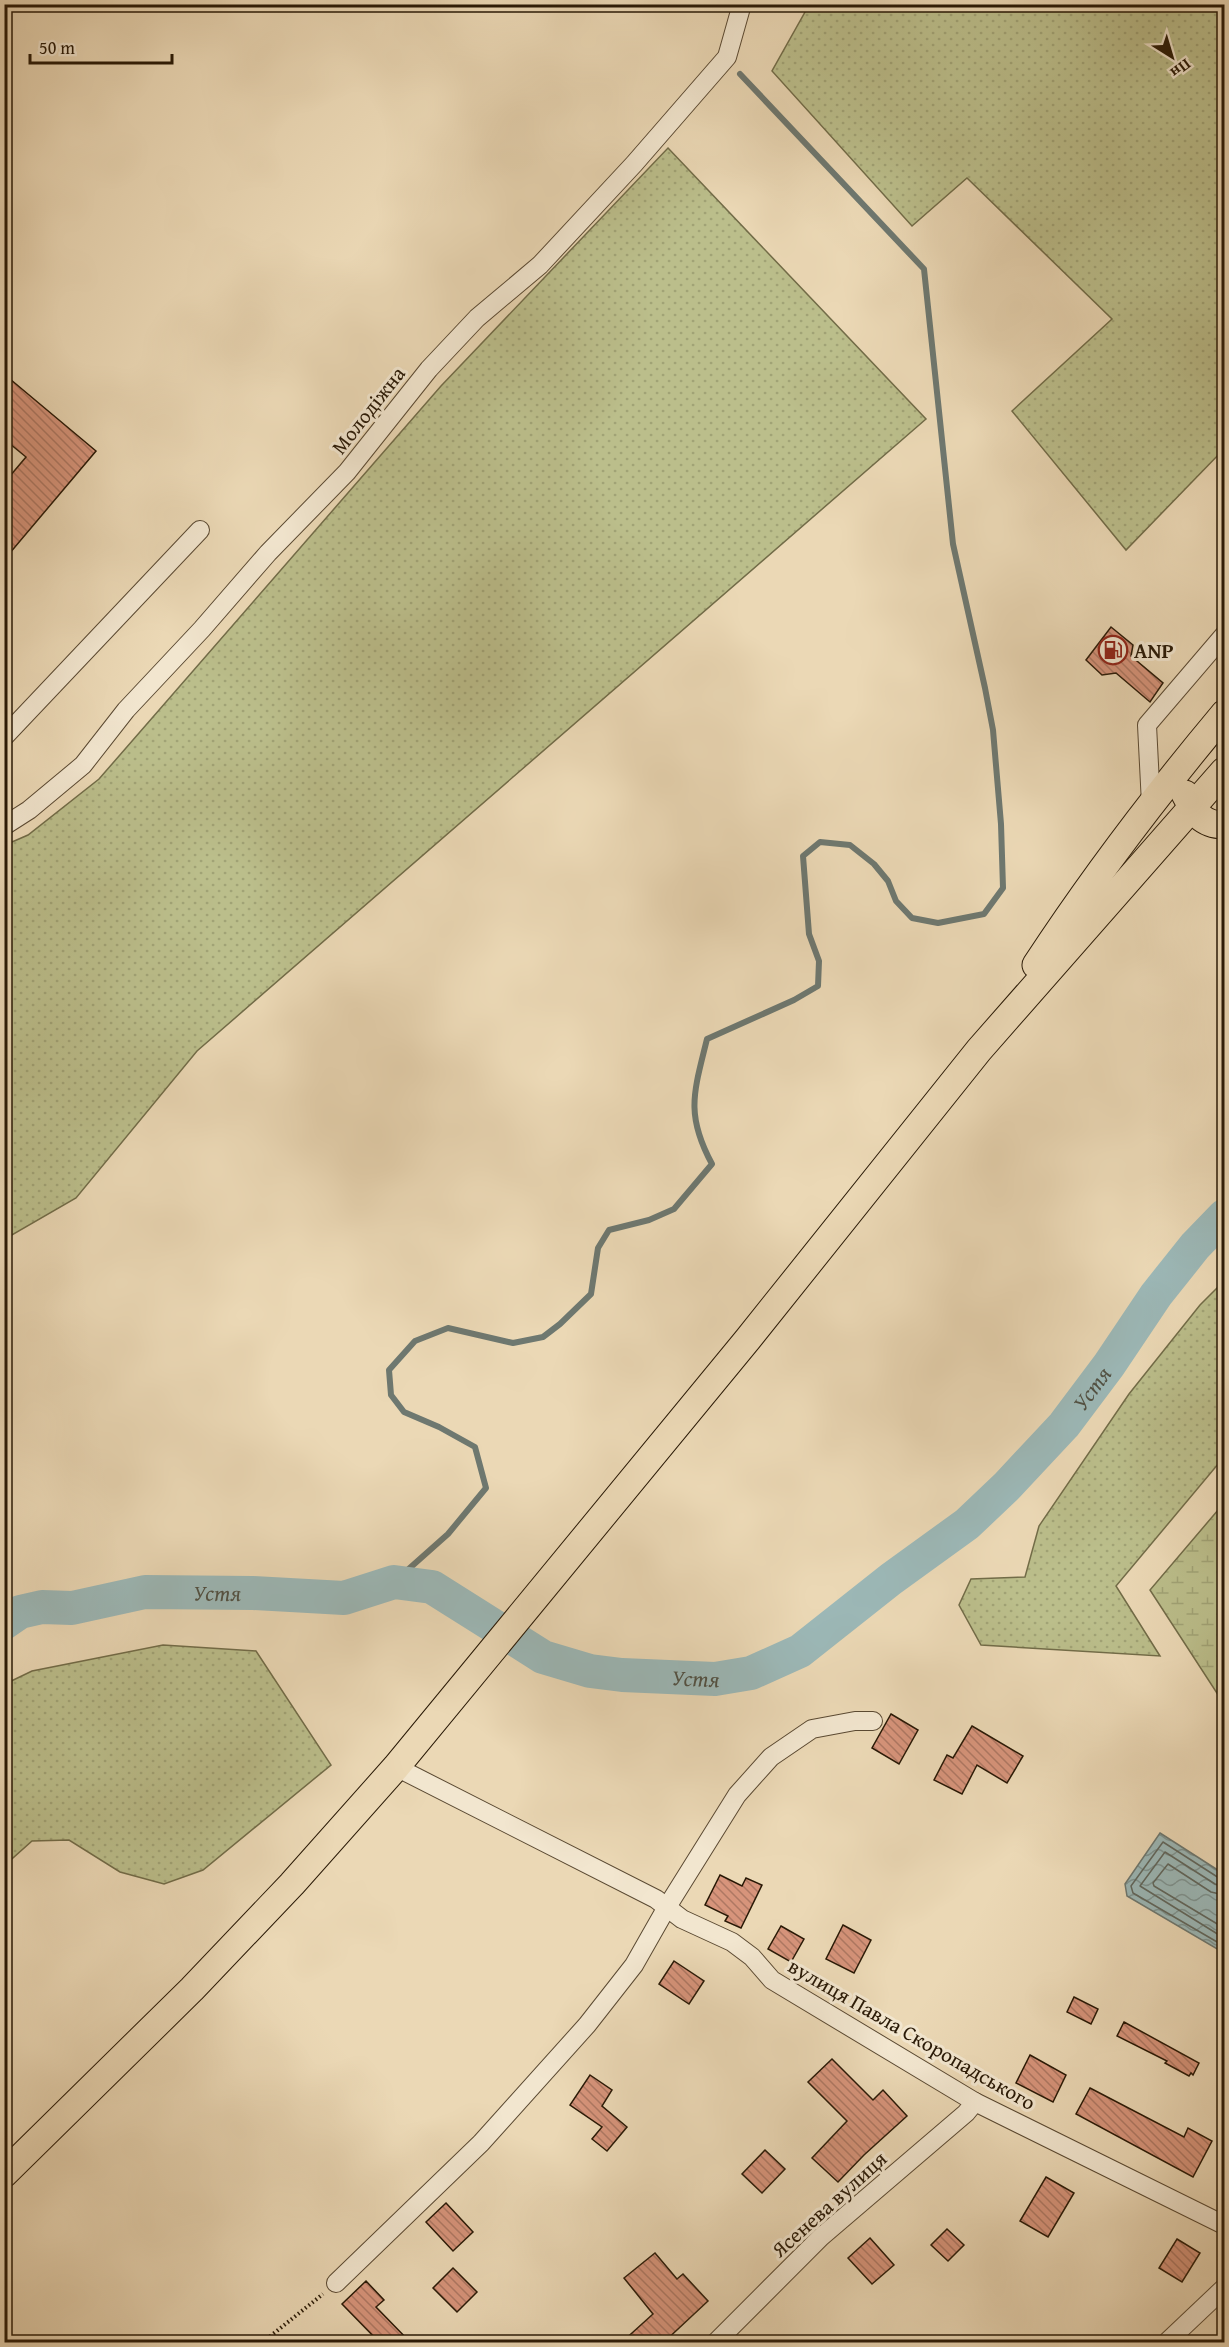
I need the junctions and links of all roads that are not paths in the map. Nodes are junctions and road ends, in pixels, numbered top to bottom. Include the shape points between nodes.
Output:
1 (742, 4) edge
2 (200, 530) dead end
3 (1224, 635) edge
4 (1224, 714) edge
5 (4, 737) edge
6 (1224, 771) edge
7 (1176, 773) junction
8 (1151, 804) junction
9 (1192, 808) junction
10 (1224, 825) edge
11 (4, 826) edge
12 (980, 1050) junction
13 (873, 1721) dead end
14 (396, 1767) junction
15 (667, 1907) junction
16 (975, 2102) junction
17 (4, 2174) edge
18 (1224, 2225) edge
19 (336, 2283) road end
20 (1224, 2288) edge
21 (716, 2343) edge
22 (1167, 2343) edge

1 - 11 street, Молодіжна via 727,57 634,164 540,265 477,318 429,369 347,472 267,553 126,710 83,765
2 - 5 street
3 - 8 street via 1147,725
4 - 7 highway
6 - 9 highway
7 - 8 highway
7 - 9 highway
8 - 12 highway via 1066,918
9 - 10 highway via 1213,825
9 - 12 highway
12 - 14 highway
13 - 15 street via 812,1730 771,1757 737,1795
14 - 15 street, вулиця Павла Скоропадського
14 - 17 highway via 192,1989
15 - 16 street, вулиця Павла Скоропадського via 682,1919 732,1942 772,1980
15 - 19 street via 634,1965 587,2025 481,2143
16 - 18 street, вулиця Павла Скоропадського
16 - 21 street, Ясенева вулиця via 821,2238
20 - 22 street

